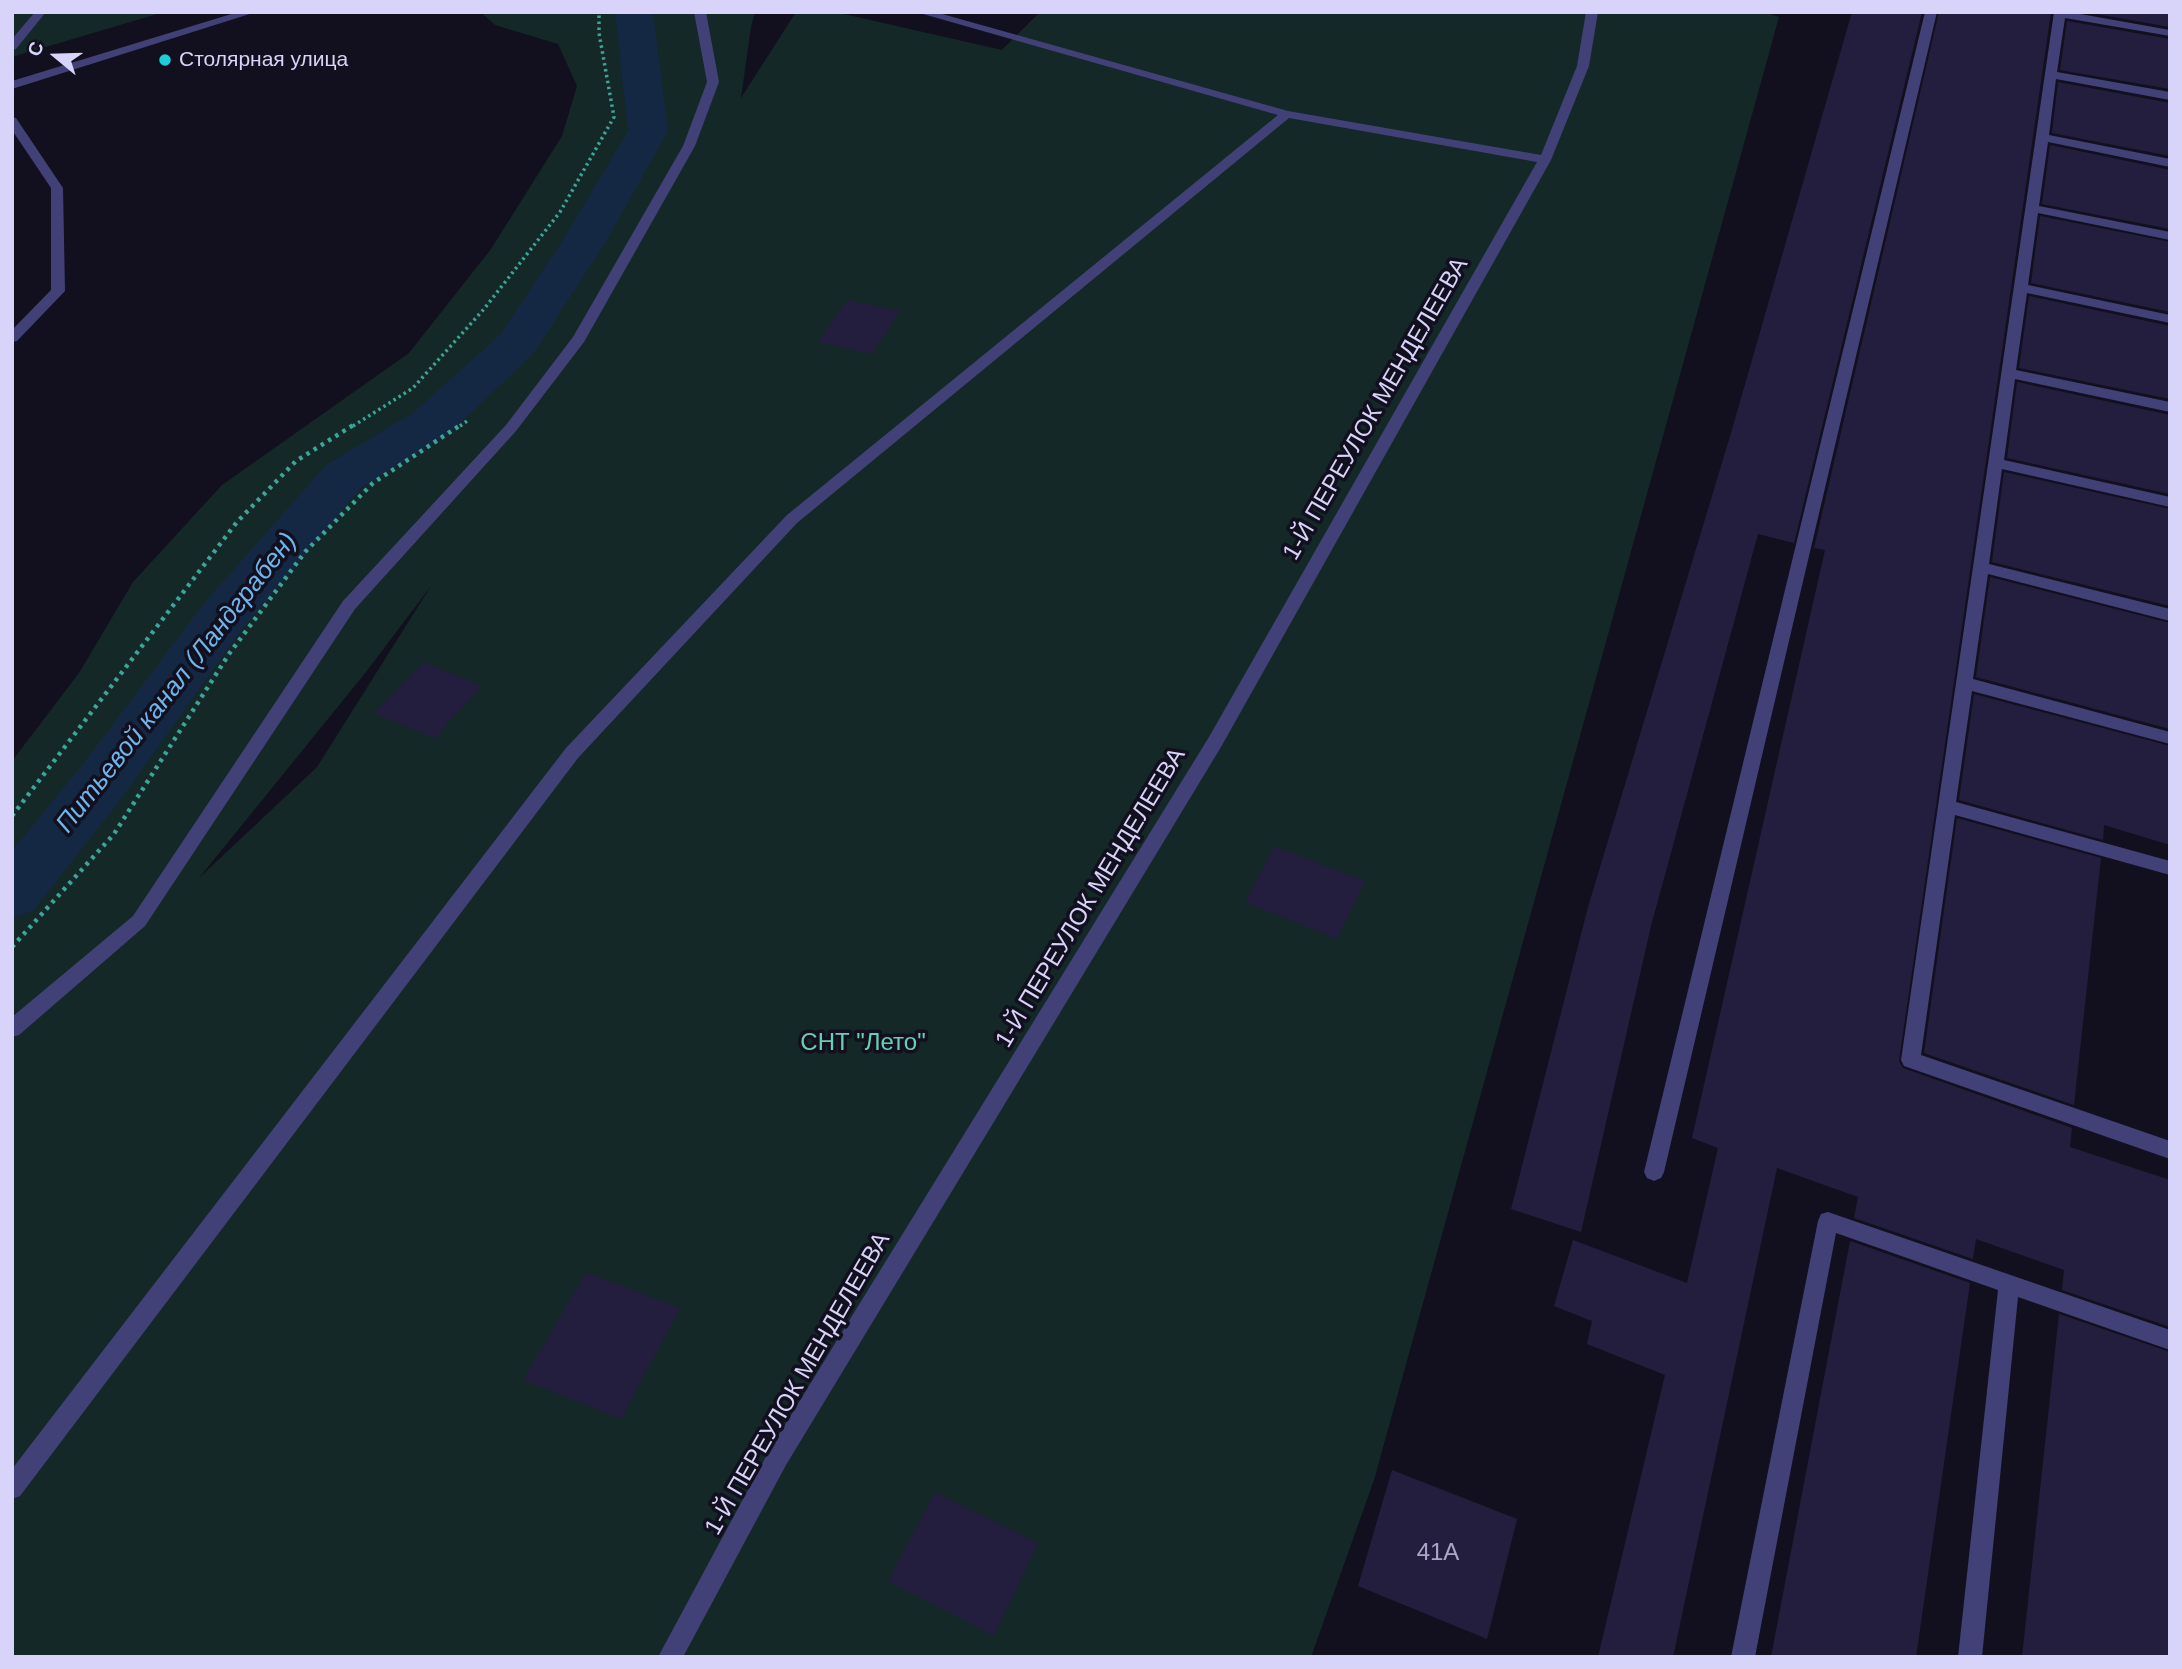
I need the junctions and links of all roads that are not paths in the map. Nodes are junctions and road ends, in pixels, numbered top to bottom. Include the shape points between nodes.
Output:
1 (41, 12) edge
2 (251, 12) edge
3 (700, 12) edge
4 (921, 12) edge
5 (1592, 12) edge
6 (1931, 12) edge
7 (2059, 13) edge
8 (2170, 33) edge
9 (12, 47) edge
10 (2051, 74) junction
11 (12, 85) edge
12 (2170, 96) edge
13 (1287, 114) junction
14 (12, 121) edge
15 (2042, 137) junction
16 (1545, 160) junction
17 (2170, 163) edge
18 (2032, 208) junction
19 (2170, 236) edge
20 (2021, 288) junction
21 (2170, 318) edge
22 (12, 338) edge
23 (2008, 373) junction
24 (2170, 407) edge
25 (1996, 463) junction
26 (2170, 502) edge
27 (1981, 567) junction
28 (2170, 615) edge
29 (1965, 683) junction
30 (2170, 738) edge
31 (1948, 806) junction
32 (2170, 868) edge
33 (12, 1029) edge
34 (2170, 1150) edge
35 (1654, 1172) dead end
36 (2009, 1284) junction
37 (2170, 1340) edge
38 (12, 1488) edge
39 (670, 1657) edge
40 (1743, 1657) edge
41 (1970, 1657) edge

1 - 9 street
2 - 11 street
3 - 33 street via 713,82 689,146 579,339 511,428 349,605 139,921
4 - 13 street
5 - 16 street, 1-Й ПЕРЕУЛОК МЕНДЕЛЕЕВА via 1583,66
6 - 35 street
7 - 8 street
7 - 10 street
10 - 12 street
10 - 15 street
13 - 16 street
13 - 38 street via 792,519 572,753
14 - 22 street via 57,188 58,278 58,291
15 - 17 street
15 - 18 street
16 - 39 street, 1-Й ПЕРЕУЛОК МЕНДЕЛЕЕВА via 1215,742 778,1457
18 - 19 street
18 - 20 street
20 - 21 street
20 - 23 street
23 - 24 street
23 - 25 street
25 - 26 street
25 - 27 street
27 - 28 street
27 - 29 street
29 - 30 street
29 - 31 street
31 - 32 street
31 - 34 street via 1911,1060
36 - 37 street
36 - 40 street via 1828,1221
36 - 41 street

